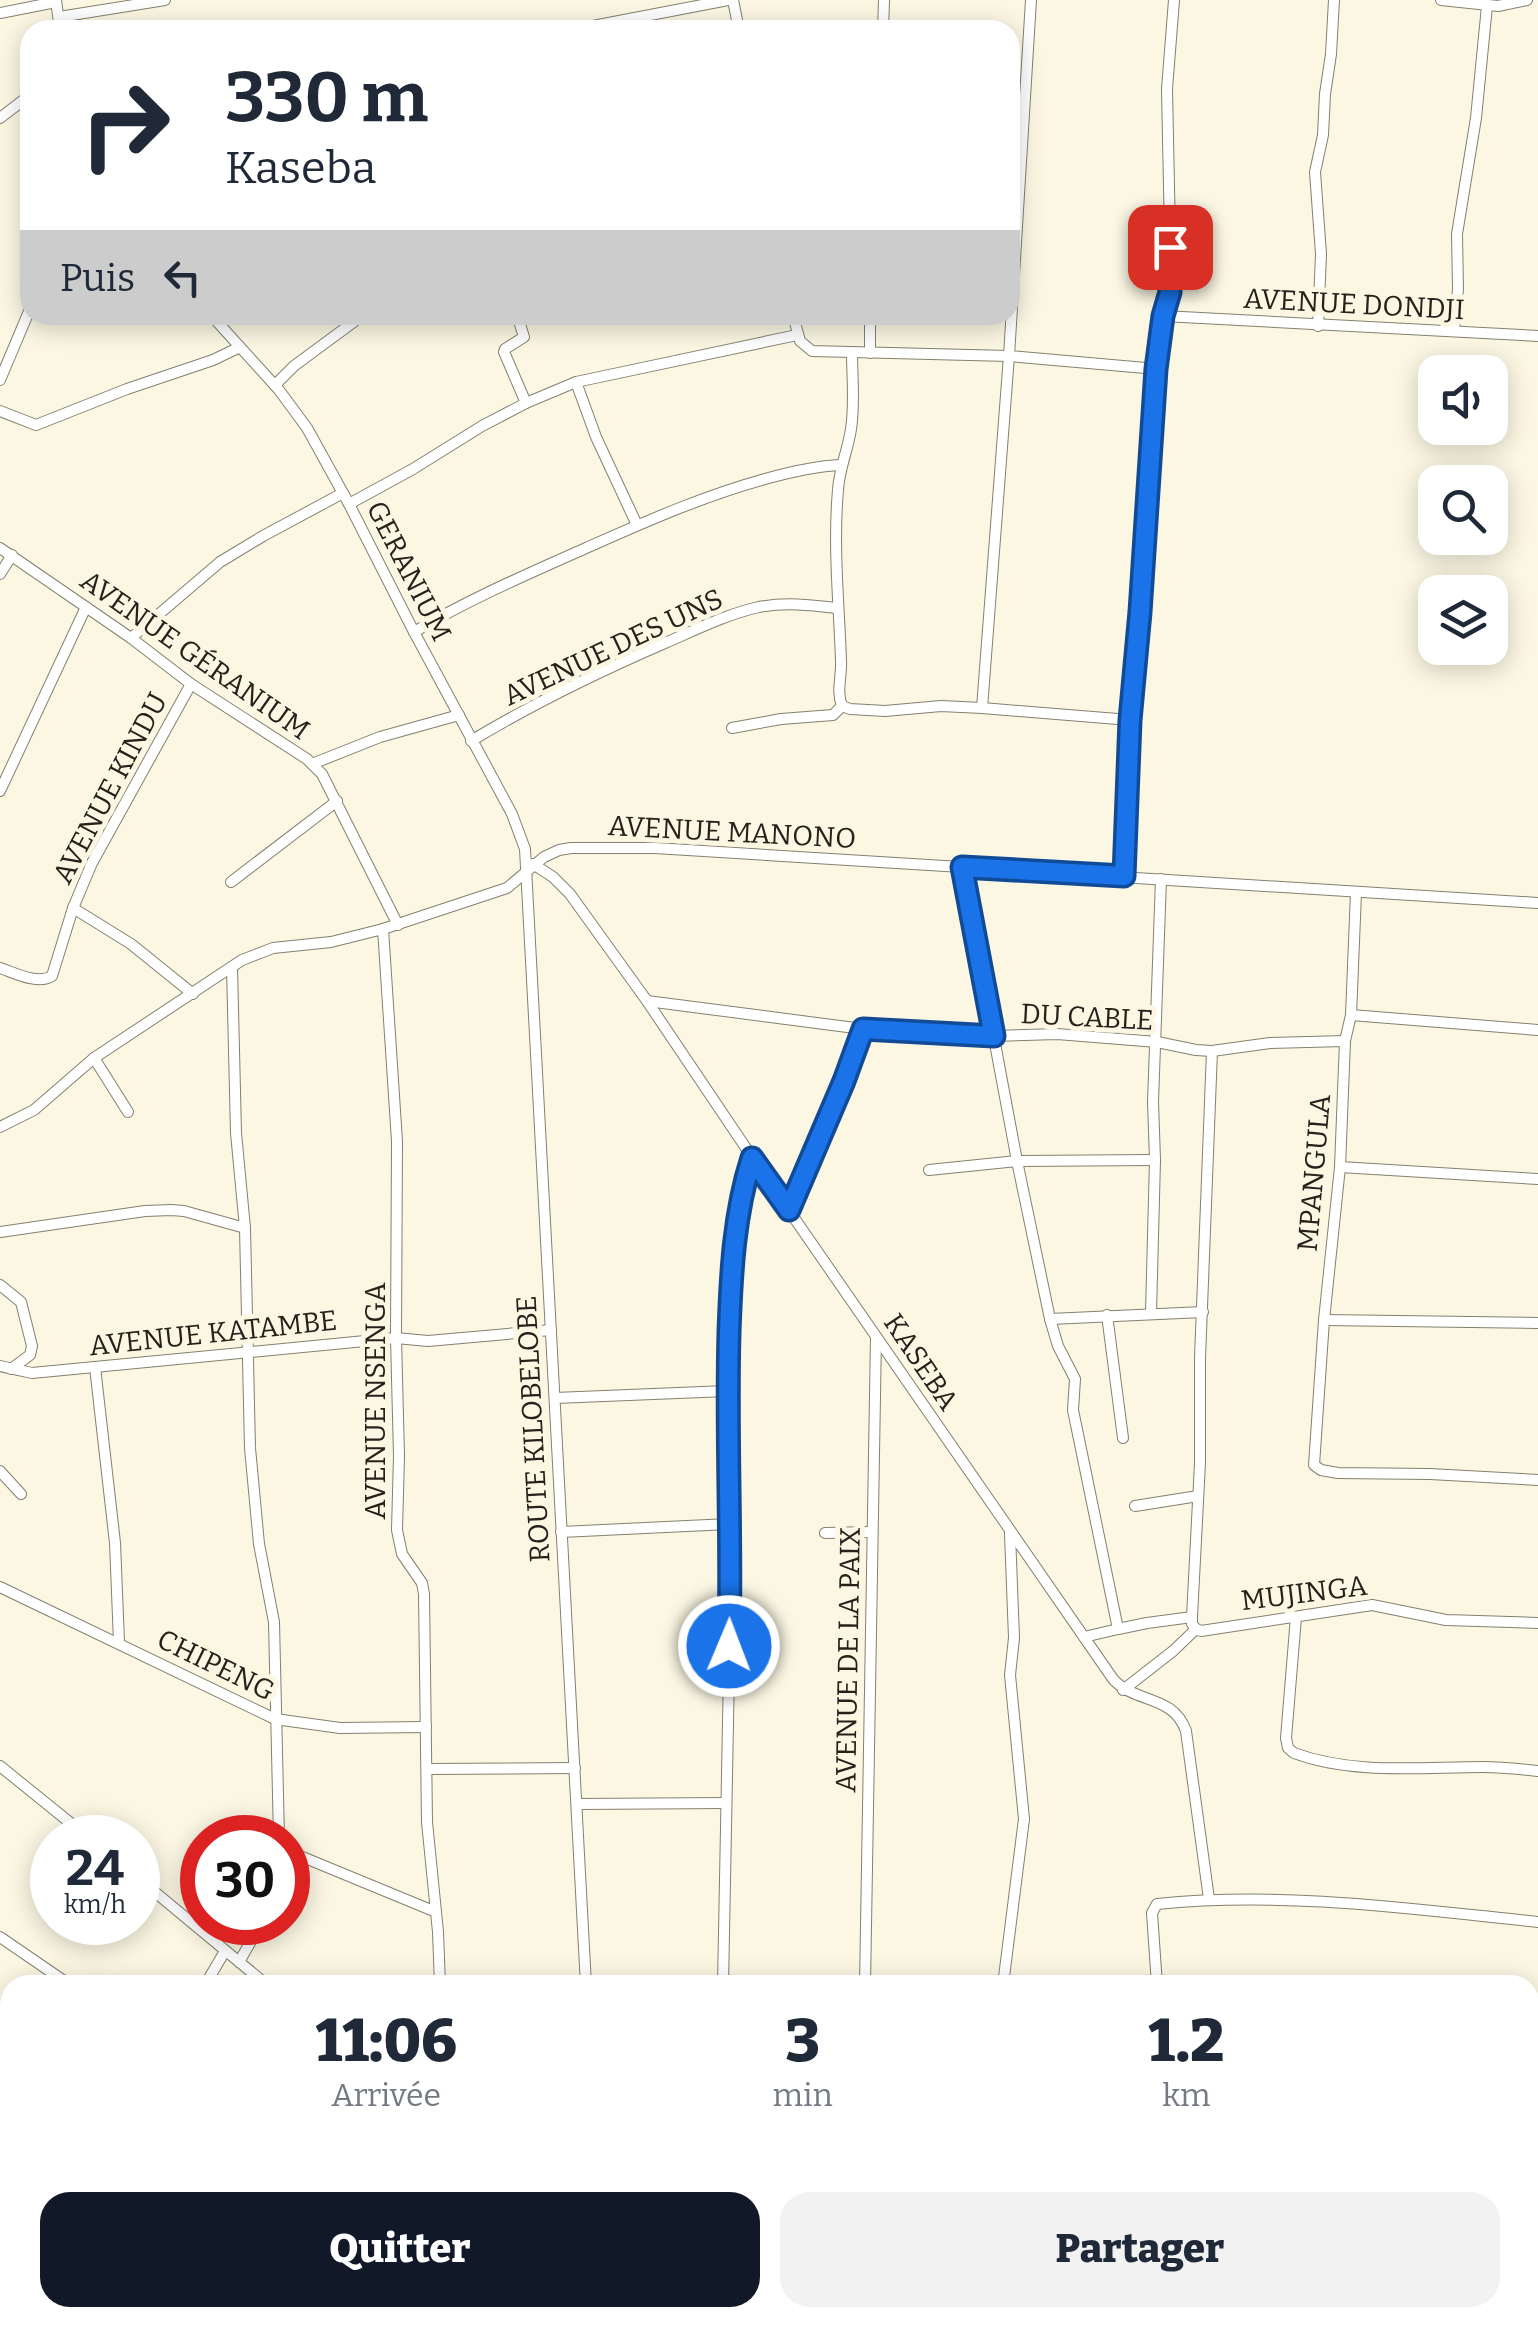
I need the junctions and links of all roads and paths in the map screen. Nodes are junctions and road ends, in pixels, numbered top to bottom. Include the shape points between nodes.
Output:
1 (164, 0) edge
2 (731, 0) edge
3 (1031, 0) edge
4 (1174, 0) edge
5 (1334, 0) edge
6 (1442, 0) edge
7 (1527, 0) edge
8 (56, 1) edge
9 (123, 3) edge
10 (1488, 6) junction
11 (0, 12) edge
12 (59, 17) junction
13 (59, 20) edge
14 (625, 20) edge
15 (20, 103) edge
16 (0, 118) edge
17 (1020, 186) edge
18 (1163, 316) junction
19 (23, 325) edge
20 (220, 325) edge
21 (349, 325) edge
22 (520, 325) edge
23 (796, 325) edge
24 (870, 325) edge
25 (1012, 325) edge
26 (1318, 326) junction
27 (1454, 331) junction
28 (1538, 336) edge
29 (799, 338) junction
30 (240, 347) junction
31 (852, 352) junction
32 (870, 353) junction
33 (1010, 356) junction
34 (1156, 369) junction
35 (0, 380) edge
36 (576, 382) junction
37 (275, 385) junction
38 (526, 403) junction
39 (0, 411) edge
40 (841, 466) junction
41 (347, 498) junction
42 (637, 525) junction
43 (0, 548) edge
44 (12, 556) junction
45 (0, 574) edge
46 (86, 607) junction
47 (837, 608) junction
48 (414, 632) junction
49 (131, 638) junction
50 (191, 684) junction
51 (842, 706) junction
52 (982, 708) junction
53 (459, 714) junction
54 (1130, 720) junction
55 (732, 728) dead end
56 (471, 740) junction
57 (312, 764) junction
58 (0, 791) edge
59 (337, 801) junction
60 (962, 867) junction
61 (530, 868) junction
62 (1124, 876) junction
63 (1160, 880) junction
64 (231, 882) dead end
65 (1356, 893) junction
66 (1538, 902) edge
67 (73, 908) junction
68 (398, 925) junction
69 (383, 929) junction
70 (232, 966) junction
71 (0, 968) edge
72 (194, 994) junction
73 (646, 1001) junction
74 (1351, 1014) junction
75 (863, 1029) junction
76 (1538, 1030) edge
77 (994, 1036) junction
78 (1345, 1040) junction
79 (1157, 1042) junction
80 (1212, 1050) junction
81 (94, 1058) junction
82 (128, 1112) dead end
83 (0, 1127) edge
84 (752, 1158) junction
85 (1155, 1160) junction
86 (1017, 1161) junction
87 (1340, 1168) junction
88 (929, 1170) dead end
89 (1538, 1178) edge
90 (789, 1210) junction
91 (244, 1228) junction
92 (0, 1232) edge
93 (0, 1285) edge
94 (1203, 1312) junction
95 (1151, 1313) junction
96 (1107, 1316) junction
97 (1050, 1319) junction
98 (1324, 1320) junction
99 (1538, 1323) edge
100 (551, 1330) junction
101 (876, 1336) junction
102 (396, 1338) junction
103 (248, 1352) junction
104 (95, 1367) junction
105 (6, 1368) edge
106 (727, 1391) junction
107 (555, 1398) junction
108 (1123, 1438) dead end
109 (0, 1471) edge
110 (1538, 1480) edge
111 (21, 1494) dead end
112 (1198, 1496) junction
113 (1135, 1506) dead end
114 (729, 1524) junction
115 (561, 1532) junction
116 (872, 1532) junction
117 (825, 1533) dead end
118 (1010, 1533) junction
119 (0, 1588) edge
120 (1296, 1617) junction
121 (1194, 1623) junction
122 (1538, 1623) edge
123 (1118, 1630) junction
124 (1084, 1637) junction
125 (119, 1642) junction
126 (1123, 1690) junction
127 (276, 1719) junction
128 (426, 1727) junction
129 (0, 1766) edge
130 (575, 1768) junction
131 (426, 1769) junction
132 (1538, 1771) edge
133 (726, 1803) junction
134 (577, 1804) junction
135 (60, 1815) edge
136 (278, 1815) edge
137 (310, 1859) edge
138 (160, 1896) edge
139 (1210, 1898) junction
140 (436, 1912) junction
141 (1538, 1922) edge
142 (0, 1937) edge
143 (249, 1945) edge
144 (225, 1950) junction
145 (239, 1962) junction
146 (55, 1975) edge
147 (211, 1975) edge
148 (255, 1975) edge
149 (439, 1975) edge
150 (586, 1975) edge
151 (723, 1975) edge
152 (865, 1975) edge
153 (1004, 1975) edge
154 (1155, 1975) edge

1 - 9 street
2 - 14 street
3 - 17 street
4 - 18 street via 1166,106 1171,283
5 - 26 street via 1315,172
6 - 10 street
7 - 10 street
8 - 11 street
8 - 12 street
9 - 12 street
10 - 27 street via 1457,234
12 - 13 street
15 - 16 street
18 - 26 street, AVENUE DONDJI
18 - 34 street
19 - 35 street
20 - 30 street, GERANIUM
21 - 37 street
22 - 38 street via 524,337 504,352
23 - 29 street
24 - 32 street
25 - 33 street
26 - 27 street, AVENUE DONDJI
27 - 28 street, AVENUE DONDJI
29 - 31 street via 812,351
29 - 36 street
30 - 37 street, GERANIUM
30 - 39 street via 36,426
31 - 32 street
31 - 40 street via 852,412
32 - 33 street
33 - 34 street
33 - 52 street
34 - 54 street
36 - 38 street
36 - 42 street
37 - 41 street, GERANIUM
38 - 41 street via 413,470
40 - 42 street via 723,491
40 - 47 street
41 - 48 street, GERANIUM
41 - 49 street via 220,562
42 - 48 street
43 - 44 street, AVENUE GÉRANIUM
44 - 45 street
44 - 46 street, AVENUE GÉRANIUM
46 - 49 street, AVENUE GÉRANIUM
46 - 58 street
47 - 51 street
47 - 56 street, AVENUE DES UNS via 768,606 702,627 589,676
48 - 53 street, GERANIUM
49 - 50 street, AVENUE GÉRANIUM
50 - 57 street, AVENUE GÉRANIUM
50 - 67 street, AVENUE KINDU
51 - 52 street
51 - 55 street via 833,716
52 - 54 street
53 - 56 street, GERANIUM
53 - 57 street
54 - 62 street
56 - 61 street, GERANIUM via 518,827
57 - 59 street, AVENUE GÉRANIUM
59 - 64 street
59 - 68 street, AVENUE GÉRANIUM
60 - 61 street, AVENUE MANONO via 597,847 559,850
60 - 62 street, AVENUE MANONO
60 - 77 street
61 - 68 street, AVENUE MANONO via 508,888
61 - 73 street, KASEBA via 570,894
61 - 100 street, ROUTE KILOBELOBE
62 - 63 street, AVENUE MANONO
63 - 65 street, AVENUE MANONO
63 - 79 street
65 - 66 street, AVENUE MANONO
65 - 74 street, MPANGULA
67 - 71 street, AVENUE KINDU via 48,980
67 - 72 street
68 - 69 street, AVENUE MANONO
69 - 70 street, AVENUE MANONO via 273,948
69 - 102 street, AVENUE NSENGA via 397,1141
70 - 72 street, AVENUE MANONO
70 - 91 street
72 - 81 street, AVENUE MANONO
73 - 75 street, DU CABLE
73 - 84 street, KASEBA
74 - 76 street
74 - 78 street, MPANGULA
75 - 77 street, DU CABLE
75 - 90 street
77 - 79 street, DU CABLE
77 - 86 street
78 - 80 street, DU CABLE
78 - 87 street, MPANGULA
79 - 80 street, DU CABLE
79 - 85 street
80 - 94 street
81 - 82 street
81 - 83 street, AVENUE MANONO via 34,1110
84 - 90 street, KASEBA
84 - 106 street via 734,1254
85 - 86 street
85 - 95 street
86 - 88 street
86 - 97 street
87 - 89 street
87 - 98 street, MPANGULA
90 - 101 street, KASEBA
91 - 92 street via 171,1210
91 - 103 street
93 - 105 street via 21,1302 32,1346
94 - 95 street
94 - 112 street
95 - 96 street
96 - 97 street
96 - 108 street
97 - 123 street via 1075,1379 1074,1417
98 - 99 street
98 - 110 street, MPANGULA via 1316,1468
100 - 102 street, AVENUE KATAMBE
100 - 107 street, ROUTE KILOBELOBE
101 - 116 street, AVENUE DE LA PAIX
101 - 118 street, KASEBA
102 - 103 street, AVENUE KATAMBE
102 - 128 street, AVENUE NSENGA via 397,1530 402,1554 424,1588
103 - 104 street, AVENUE KATAMBE
103 - 127 street via 259,1544 274,1622
104 - 105 street, AVENUE KATAMBE
104 - 125 street
106 - 107 street
106 - 114 street
107 - 115 street, ROUTE KILOBELOBE
109 - 111 street
112 - 113 street
112 - 121 street
114 - 115 street
114 - 133 street
115 - 130 street, ROUTE KILOBELOBE
116 - 117 street
116 - 152 street, AVENUE DE LA PAIX
118 - 124 street, KASEBA
118 - 153 street via 1010,1675 1024,1819
119 - 125 street, CHIPENG
120 - 121 street, MUJINGA via 1201,1630
120 - 122 street, MUJINGA via 1372,1605 1446,1620
120 - 132 street via 1286,1738 1294,1753 1346,1765
121 - 123 street, MUJINGA via 1147,1622
121 - 126 street via 1173,1651
123 - 124 street, MUJINGA
124 - 126 street, KASEBA
125 - 127 street, CHIPENG
126 - 139 street via 1173,1710 1183,1722
127 - 128 street, CHIPENG via 340,1728
127 - 136 street
128 - 131 street, AVENUE NSENGA
129 - 135 street
130 - 131 street
130 - 134 street, ROUTE KILOBELOBE
131 - 140 street, AVENUE NSENGA
133 - 134 street
133 - 151 street
134 - 150 street, ROUTE KILOBELOBE
137 - 140 street
138 - 144 street
139 - 141 street
139 - 154 street via 1152,1908
140 - 149 street, AVENUE NSENGA
142 - 146 street
143 - 145 street
144 - 145 street
144 - 147 street
145 - 148 street

